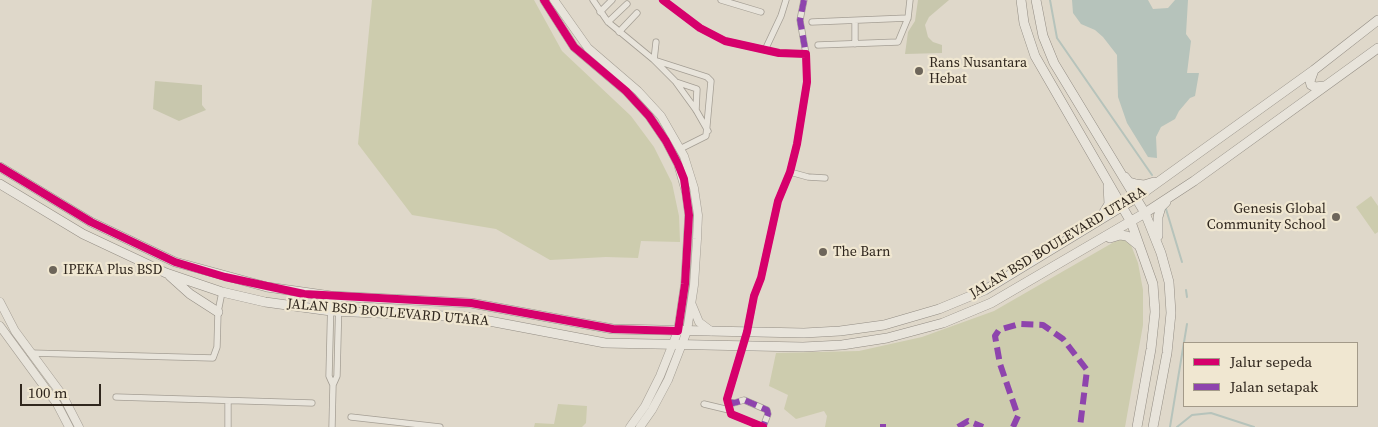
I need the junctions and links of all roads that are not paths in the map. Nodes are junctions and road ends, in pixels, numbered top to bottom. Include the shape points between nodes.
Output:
1 (544, 0) edge
2 (554, 0) edge
3 (612, 0) edge
4 (662, 0) edge
5 (721, 0) edge
6 (786, 0) edge
7 (804, 0) edge
8 (910, 0) edge
9 (1021, 0) edge
10 (1036, 0) edge
11 (595, 1) edge
12 (627, 4) dead end
13 (600, 12) junction
14 (761, 12) dead end
15 (637, 13) dead end
16 (908, 18) junction
17 (1378, 20) edge
18 (854, 21) junction
19 (608, 22) junction
20 (812, 22) dead end
21 (619, 32) junction
22 (656, 42) dead end
23 (856, 44) junction
24 (818, 45) dead end
25 (1378, 48) edge
26 (765, 50) junction
27 (806, 54) junction
28 (654, 60) junction
29 (604, 63) junction
30 (597, 69) junction
31 (1314, 70) junction
32 (675, 81) junction
33 (1325, 86) junction
34 (696, 110) junction
35 (708, 131) junction
36 (680, 149) junction
37 (1114, 163) junction
38 (0, 167) edge
39 (790, 172) junction
40 (826, 178) dead end
41 (1165, 178) junction
42 (1108, 182) junction
43 (0, 184) edge
44 (1176, 192) junction
45 (1136, 198) junction
46 (1122, 207) junction
47 (1145, 213) junction
48 (1131, 222) junction
49 (1096, 223) junction
50 (1096, 242) junction
51 (1142, 251) junction
52 (1162, 253) junction
53 (166, 273) junction
54 (222, 292) junction
55 (335, 296) junction
56 (0, 302) edge
57 (692, 303) junction
58 (335, 311) junction
59 (218, 312) junction
60 (896, 321) junction
61 (0, 326) edge
62 (682, 331) junction
63 (712, 331) junction
64 (747, 332) junction
65 (900, 335) junction
66 (673, 344) junction
67 (683, 344) junction
68 (744, 346) junction
69 (30, 353) junction
70 (330, 360) junction
71 (338, 360) junction
72 (333, 385) junction
73 (116, 397) dead end
74 (228, 401) junction
75 (728, 402) junction
76 (312, 403) dead end
77 (704, 404) dead end
78 (729, 410) junction
79 (351, 418) dead end
80 (69, 427) edge
81 (79, 427) edge
82 (228, 427) edge
83 (332, 427) edge
84 (435, 427) edge
85 (440, 427) edge
86 (630, 427) edge
87 (640, 427) edge
88 (763, 427) edge
89 (1137, 427) edge
90 (1153, 427) edge

1 - 30 street via 560,30
2 - 29 street via 574,31
3 - 13 street
4 - 26 street via 708,33 725,41
5 - 14 street
6 - 26 street
7 - 27 street via 800,20
8 - 16 street
9 - 42 main road via 1035,56
10 - 37 main road via 1042,36 1054,63
11 - 13 street
12 - 19 street
13 - 19 street
15 - 21 street
16 - 18 street
16 - 23 street via 898,42
17 - 31 main road, JALAN BSD BOULEVARD UTARA
18 - 20 street
18 - 23 street
19 - 21 street
21 - 28 street
22 - 28 street
23 - 24 street
25 - 33 main road, JALAN BSD BOULEVARD UTARA
26 - 27 street
27 - 39 street via 807,82
28 - 32 street
28 - 35 street via 710,79
29 - 30 street
29 - 36 street via 622,76 661,116
30 - 62 street via 649,116 666,141 684,179 689,215
31 - 33 main road via 1311,85
31 - 41 main road, JALAN BSD BOULEVARD UTARA
32 - 34 street
32 - 34 street via 697,89
33 - 44 main road, JALAN BSD BOULEVARD UTARA
34 - 35 street
35 - 36 street via 706,136
36 - 57 street via 690,172 698,215
37 - 41 main road via 1129,182 1144,185
37 - 45 main road
38 - 55 main road, JALAN BSD BOULEVARD UTARA via 91,222 175,262 267,288
39 - 40 street
39 - 64 street via 778,201
41 - 45 main road, JALAN BSD BOULEVARD UTARA
42 - 46 main road
42 - 49 main road via 1109,204
43 - 53 main road, JALAN BSD BOULEVARD UTARA via 83,234
44 - 47 main road, JALAN BSD BOULEVARD UTARA
44 - 52 main road via 1161,208 1158,217 1156,227
45 - 46 main road, JALAN BSD BOULEVARD UTARA
45 - 47 main road
46 - 48 main road
46 - 49 main road, JALAN BSD BOULEVARD UTARA
47 - 48 main road, JALAN BSD BOULEVARD UTARA
47 - 52 main road
48 - 50 main road, JALAN BSD BOULEVARD UTARA
48 - 51 main road
49 - 60 main road, JALAN BSD BOULEVARD UTARA via 985,290 939,310
50 - 51 main road via 1127,236
50 - 65 main road, JALAN BSD BOULEVARD UTARA via 991,303 943,323
51 - 89 main road via 1152,284 1154,312
52 - 90 main road via 1169,282 1171,313
53 - 54 main road, JALAN BSD BOULEVARD UTARA
53 - 59 main road
54 - 58 main road, JALAN BSD BOULEVARD UTARA via 265,302
54 - 59 street
55 - 58 street
55 - 62 main road, JALAN BSD BOULEVARD UTARA via 471,303 613,329
56 - 69 street
57 - 62 street
57 - 63 street via 698,322
58 - 66 main road, JALAN BSD BOULEVARD UTARA via 468,317 605,343
58 - 70 street
58 - 71 street
59 - 69 street via 216,354 208,359
60 - 64 main road, JALAN BSD BOULEVARD UTARA via 828,331
60 - 65 street
61 - 80 street via 57,404
62 - 63 main road, JALAN BSD BOULEVARD UTARA
62 - 66 street
62 - 67 street
63 - 64 main road, JALAN BSD BOULEVARD UTARA
64 - 68 street
65 - 68 main road, JALAN BSD BOULEVARD UTARA via 842,345
66 - 67 main road, JALAN BSD BOULEVARD UTARA
66 - 86 street via 645,406
67 - 68 main road, JALAN BSD BOULEVARD UTARA
67 - 87 street via 652,410
68 - 75 street
69 - 81 street via 63,396
70 - 71 street
70 - 72 street via 329,376
71 - 72 street
72 - 83 street
73 - 74 street
74 - 76 street
74 - 82 street
75 - 78 street
75 - 88 street via 744,400 767,410
77 - 78 street
78 - 88 street via 731,414
79 - 84 street
84 - 85 street

